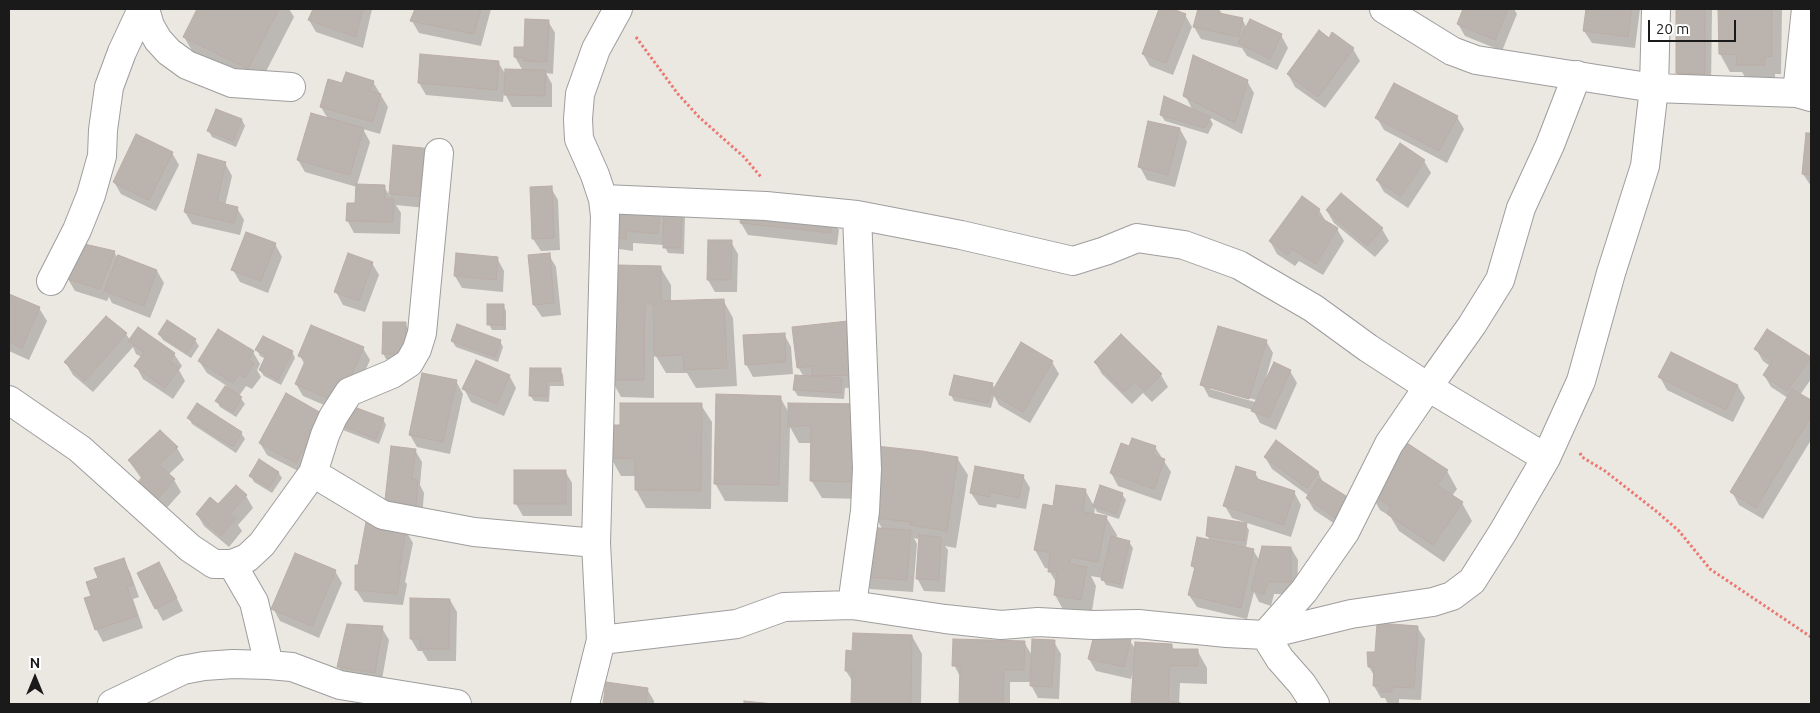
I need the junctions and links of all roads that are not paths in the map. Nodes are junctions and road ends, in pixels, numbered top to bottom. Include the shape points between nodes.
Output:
1 (143, 9) edge
2 (617, 9) edge
3 (1384, 9) edge
4 (1656, 9) edge
5 (1806, 9) edge
6 (1577, 75) junction
7 (291, 87) dead end
8 (1654, 88) junction
9 (1804, 95) edge
10 (439, 153) dead end
11 (603, 199) junction
12 (857, 215) junction
13 (51, 281) dead end
14 (1428, 387) junction
15 (9, 400) edge
16 (1546, 458) junction
17 (313, 474) junction
18 (596, 543) junction
19 (232, 564) junction
20 (852, 605) junction
21 (1265, 635) junction
22 (601, 640) junction
23 (269, 665) junction
24 (335, 695) edge
25 (112, 704) edge
26 (457, 704) edge
27 (585, 704) edge
28 (1315, 704) edge

1 - 7 street via 158,40 187,65 232,83
1 - 13 street via 109,87 102,156 91,195
2 - 11 street via 596,49 580,94 578,119 580,139
3 - 6 street via 1452,51 1476,60
4 - 8 street
5 - 9 street
6 - 8 street
6 - 14 street via 1521,208 1500,280
8 - 9 street
8 - 16 street via 1645,166 1581,381
10 - 17 street via 418,349 409,363 392,374 350,392 332,416
11 - 12 street via 766,206
11 - 18 street via 605,225
12 - 14 street via 1073,261 1137,238 1184,245 1239,265 1313,308
12 - 20 street via 867,469 865,511
14 - 16 street
14 - 21 street via 1389,444 1345,532 1304,591
15 - 19 street via 80,449 190,548 214,564
16 - 21 street via 1472,581 1452,596 1433,602 1351,614
17 - 18 street via 383,516 474,532
17 - 19 street via 262,544 247,558
18 - 22 street
19 - 23 street via 254,602
20 - 21 street via 1000,625 1038,622 1138,624
20 - 22 street via 784,607 737,624
21 - 28 street
22 - 27 street
23 - 24 street via 292,668
23 - 25 street via 233,664 183,670
24 - 26 street

